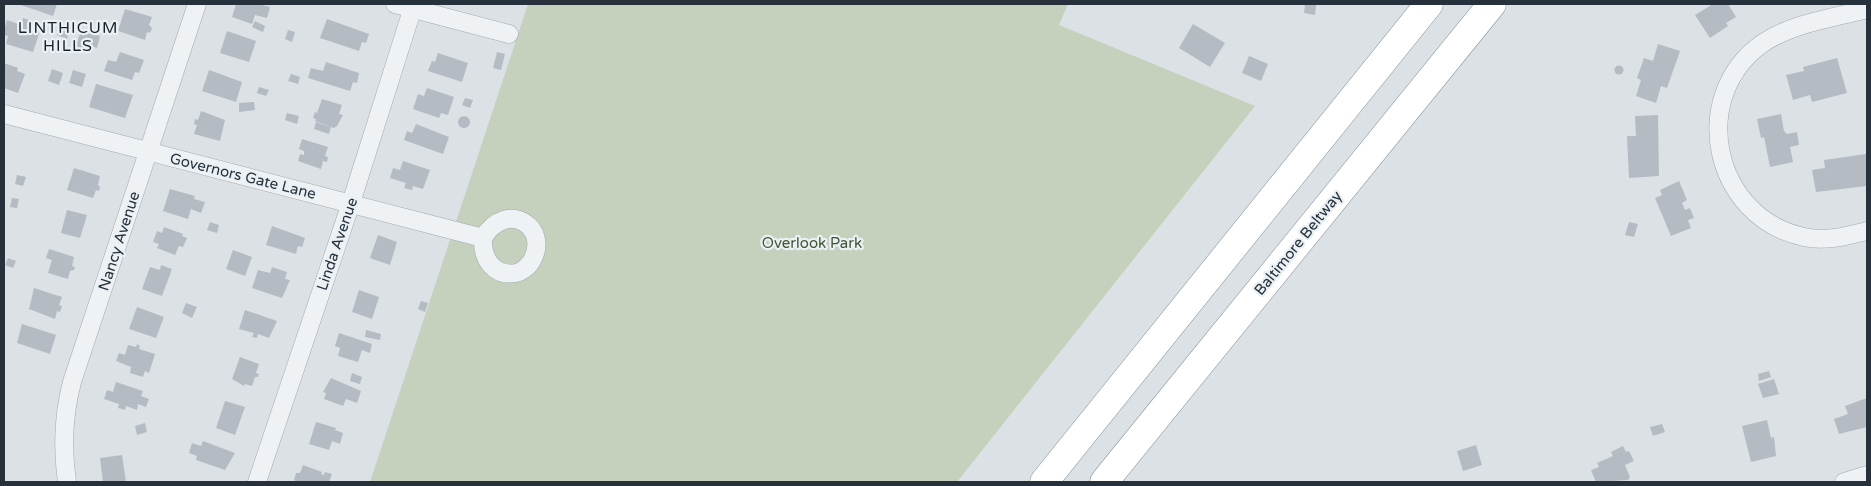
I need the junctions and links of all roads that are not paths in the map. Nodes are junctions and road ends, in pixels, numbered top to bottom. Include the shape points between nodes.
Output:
1 (197, 4) edge
2 (395, 4) edge
3 (1429, 4) edge
4 (1492, 4) edge
5 (413, 6) edge
6 (1867, 9) edge
7 (509, 34) dead end
8 (4, 114) edge
9 (148, 152) junction
10 (351, 204) junction
11 (1867, 231) edge
12 (483, 238) dead end
13 (1867, 475) edge
14 (67, 482) edge
15 (257, 482) edge
16 (1044, 482) edge
17 (1104, 482) edge
18 (1844, 482) edge

1 - 9 street, Nancy Avenue
2 - 5 street
3 - 16 highway
4 - 17 highway, Baltimore Beltway
5 - 7 street
5 - 10 street, Linda Avenue
6 - 11 street via 1807,24 1762,44 1742,62 1727,85 1718,134 1722,159 1733,187 1746,206 1764,219 1805,238 1839,238
8 - 9 street, Governors Gate Lane
9 - 10 street, Governors Gate Lane
9 - 14 street, Nancy Avenue via 65,408 63,437
10 - 12 street, Governors Gate Lane
10 - 15 street, Linda Avenue
13 - 18 street

